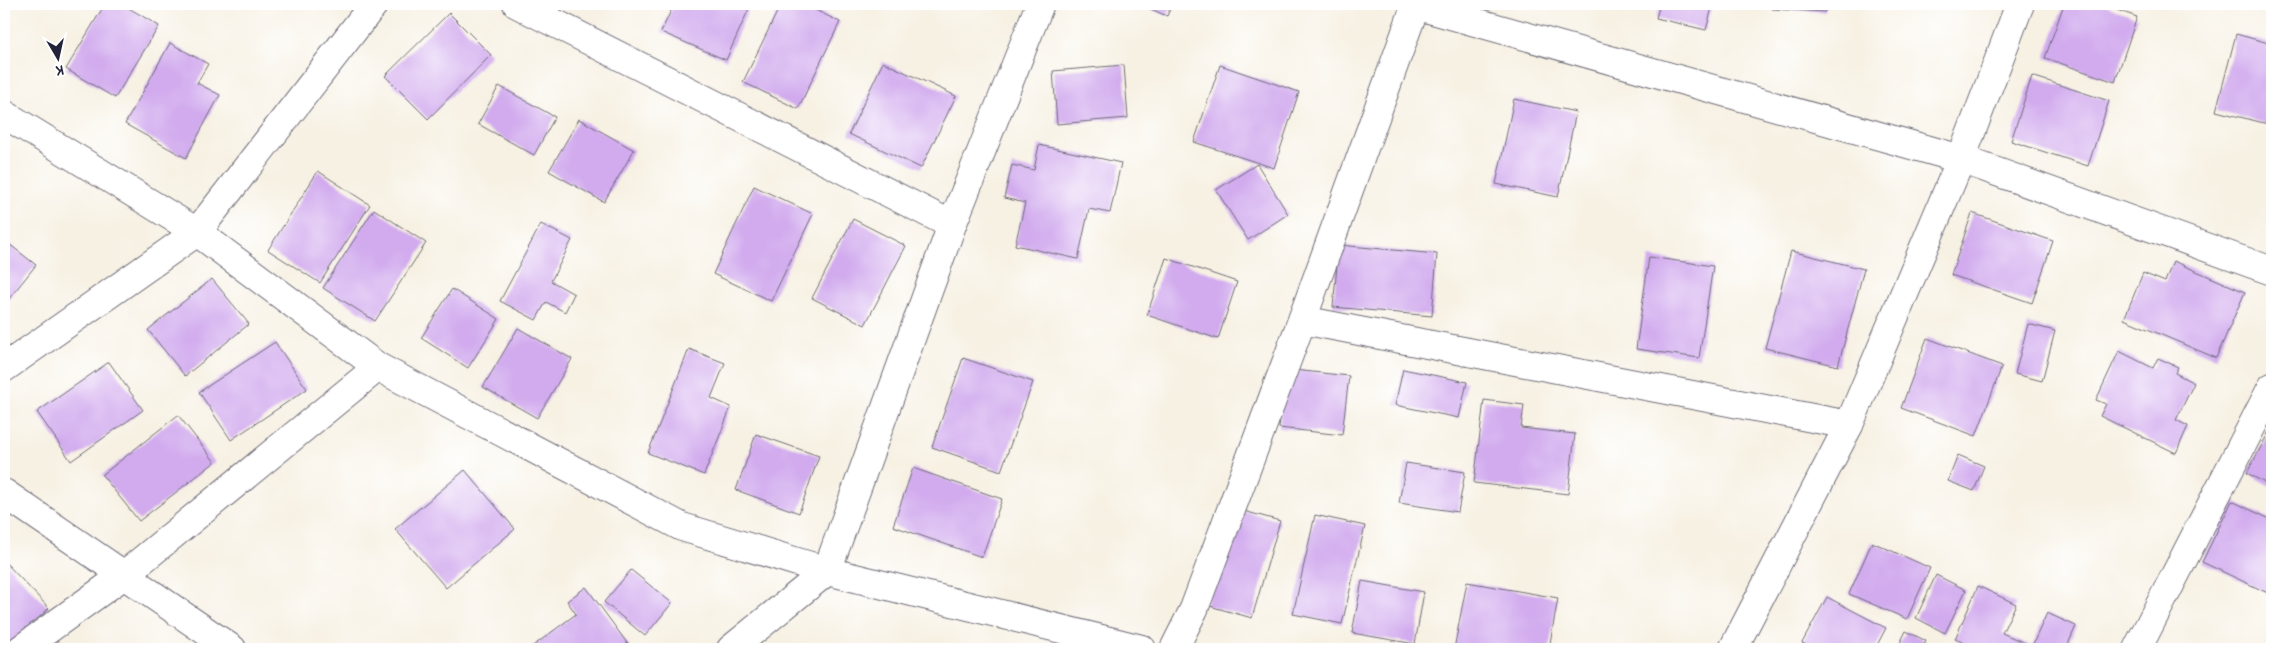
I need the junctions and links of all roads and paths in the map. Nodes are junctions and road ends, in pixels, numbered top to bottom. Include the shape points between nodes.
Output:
1 (374, 4) edge
2 (517, 4) edge
3 (1040, 4) edge
4 (2020, 4) edge
5 (1415, 5) edge
6 (4, 114) edge
7 (1961, 159) junction
8 (952, 224) junction
9 (197, 232) junction
10 (2272, 271) edge
11 (1302, 320) junction
12 (378, 367) junction
13 (4, 368) edge
14 (2272, 387) edge
15 (1849, 425) junction
16 (4, 493) edge
17 (827, 571) junction
18 (124, 575) junction
19 (21, 649) edge
20 (232, 649) edge
21 (731, 649) edge
22 (1142, 649) edge
23 (1174, 649) edge
24 (1733, 649) edge
25 (2137, 649) edge

1 - 9 street
2 - 8 street
3 - 8 street
4 - 7 street
5 - 7 street
5 - 11 street
6 - 9 street
7 - 10 street
7 - 15 street
8 - 17 street
9 - 12 street
9 - 13 street
11 - 15 street
11 - 23 street via 1194,609
12 - 17 street via 682,527
12 - 18 street
14 - 25 street
15 - 24 street
16 - 18 street
17 - 21 street
17 - 22 street
18 - 19 street
18 - 20 street

